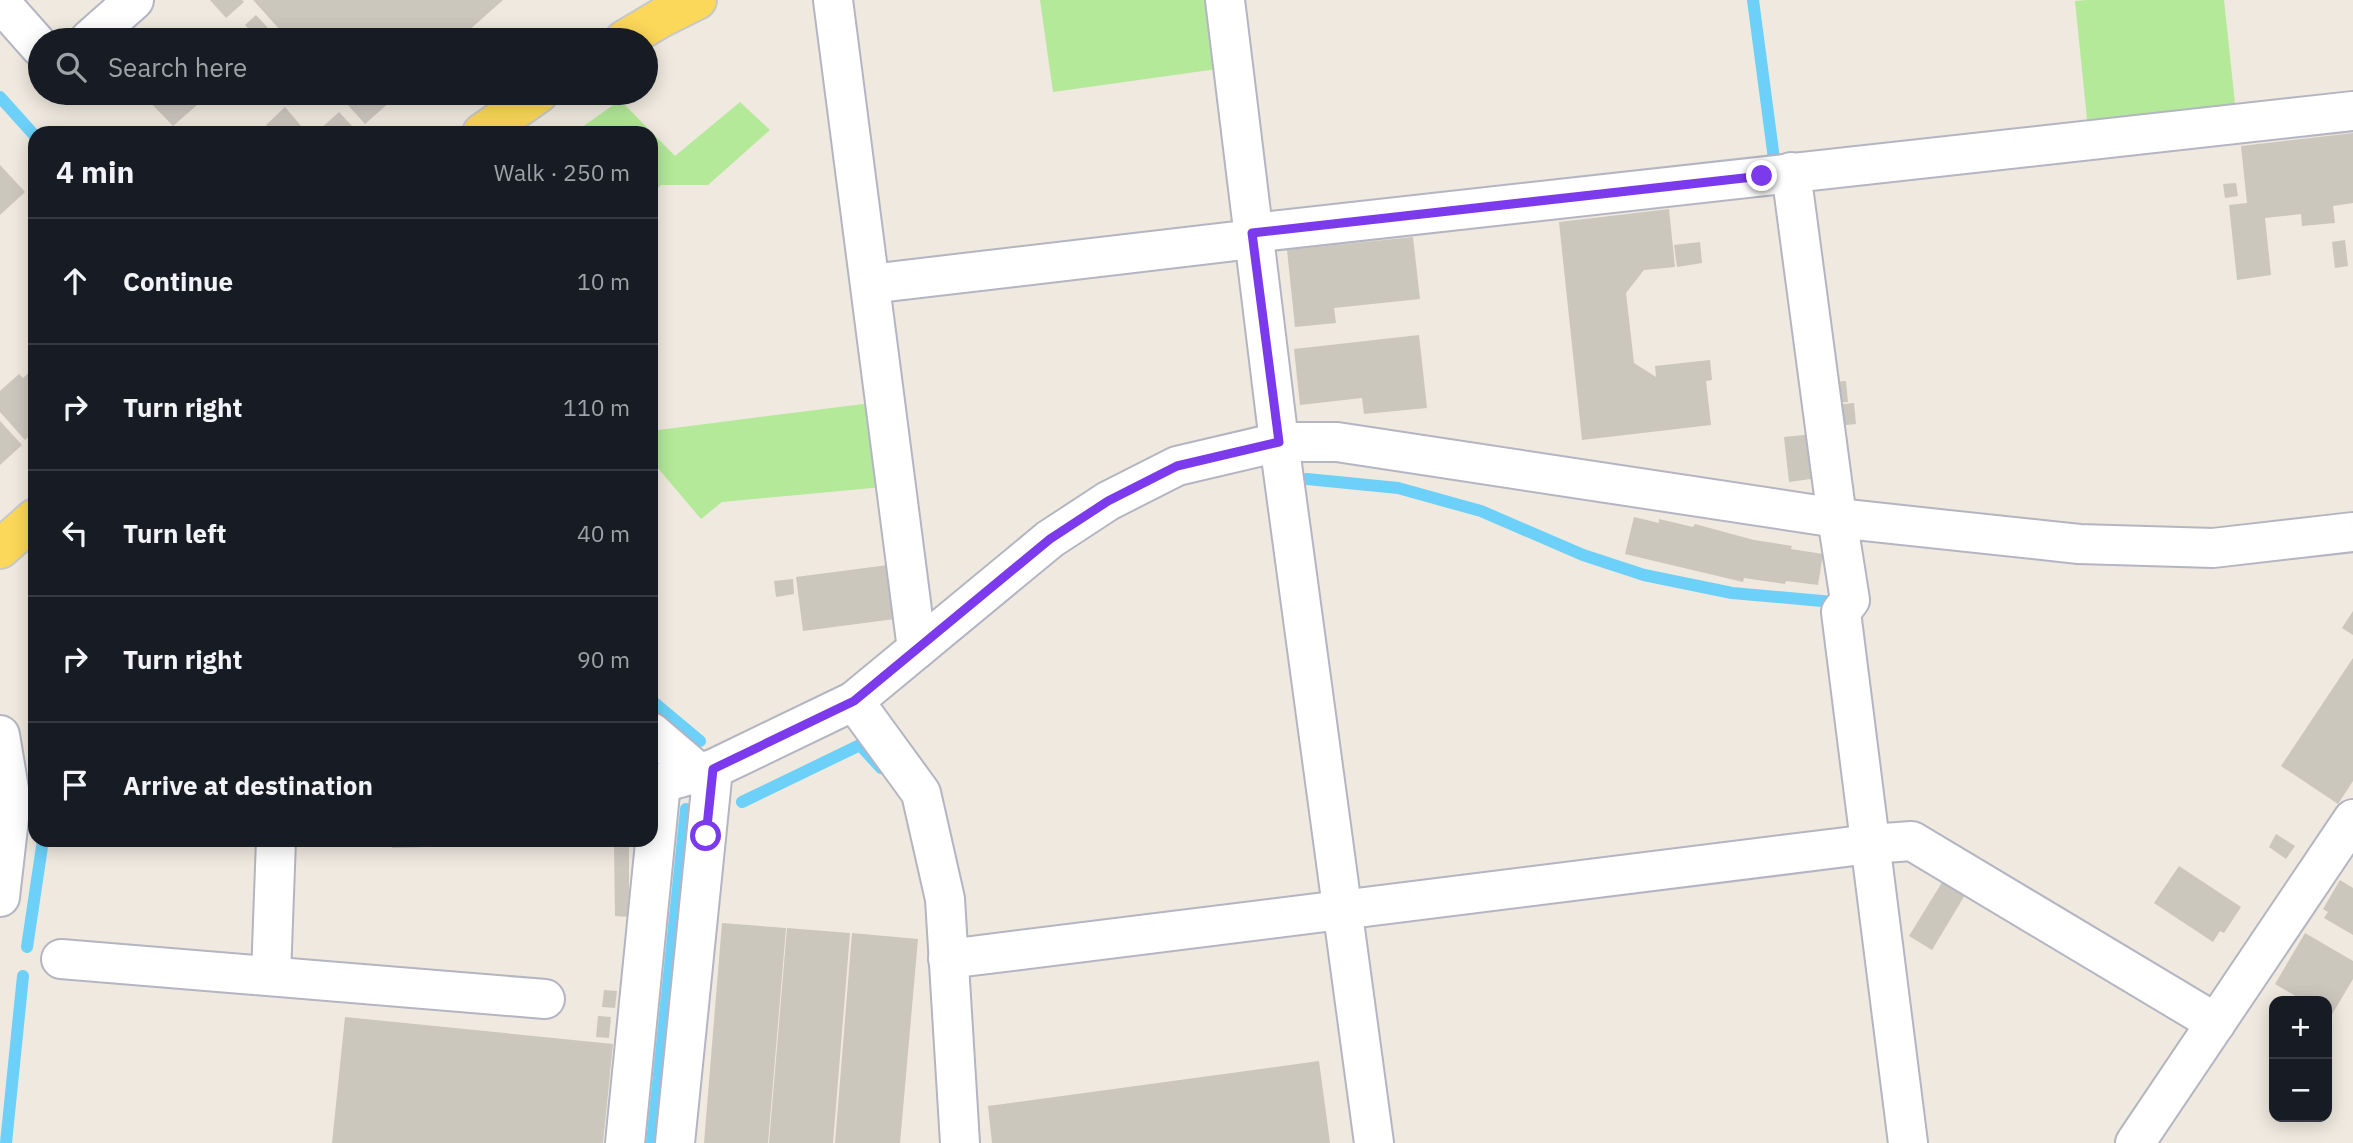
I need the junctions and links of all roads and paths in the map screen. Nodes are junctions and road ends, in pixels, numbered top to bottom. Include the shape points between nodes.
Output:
1 (134, 0) edge
2 (697, 0) edge
3 (833, 0) edge
4 (1225, 0) edge
5 (0, 2) edge
6 (660, 9) edge
7 (102, 28) edge
8 (638, 28) edge
9 (28, 34) edge
10 (522, 105) edge
11 (2353, 111) edge
12 (492, 126) edge
13 (1791, 173) junction
14 (1253, 236) junction
15 (870, 284) junction
16 (1279, 442) junction
17 (1836, 518) junction
18 (28, 524) edge
19 (2353, 533) edge
20 (0, 549) edge
21 (917, 649) junction
22 (854, 701) junction
23 (0, 734) edge
24 (658, 737) edge
25 (706, 771) junction
26 (658, 783) edge
27 (13, 817) edge
28 (2353, 819) edge
29 (1870, 844) junction
30 (276, 847) edge
31 (651, 847) edge
32 (0, 897) edge
33 (1342, 909) junction
34 (61, 958) dead end
35 (948, 959) junction
36 (271, 976) junction
37 (545, 999) dead end
38 (2216, 1023) junction
39 (625, 1143) edge
40 (675, 1143) edge
41 (960, 1143) edge
42 (1374, 1143) edge
43 (1908, 1143) edge
44 (2135, 1143) edge

1 - 7 street
2 - 6 main road
3 - 15 street
4 - 14 street
5 - 9 street
6 - 8 main road
10 - 12 main road
11 - 13 street
13 - 14 street
13 - 17 street
14 - 15 street
14 - 16 street
15 - 21 street
16 - 17 street via 1337,442
16 - 21 street via 1177,466 1108,501 1050,539
16 - 33 street
17 - 19 street via 2079,544 2213,548
17 - 29 street via 1850,600 1841,612
18 - 20 main road
21 - 22 street
22 - 25 street
22 - 35 street via 921,793 945,899
23 - 27 street
24 - 25 street
25 - 26 street
25 - 40 street
27 - 32 street
28 - 38 street
29 - 33 street
29 - 38 street via 1912,841
29 - 43 street
30 - 36 street
31 - 39 street
33 - 35 street
33 - 42 street
34 - 36 street
35 - 41 street
36 - 37 street
38 - 44 street

